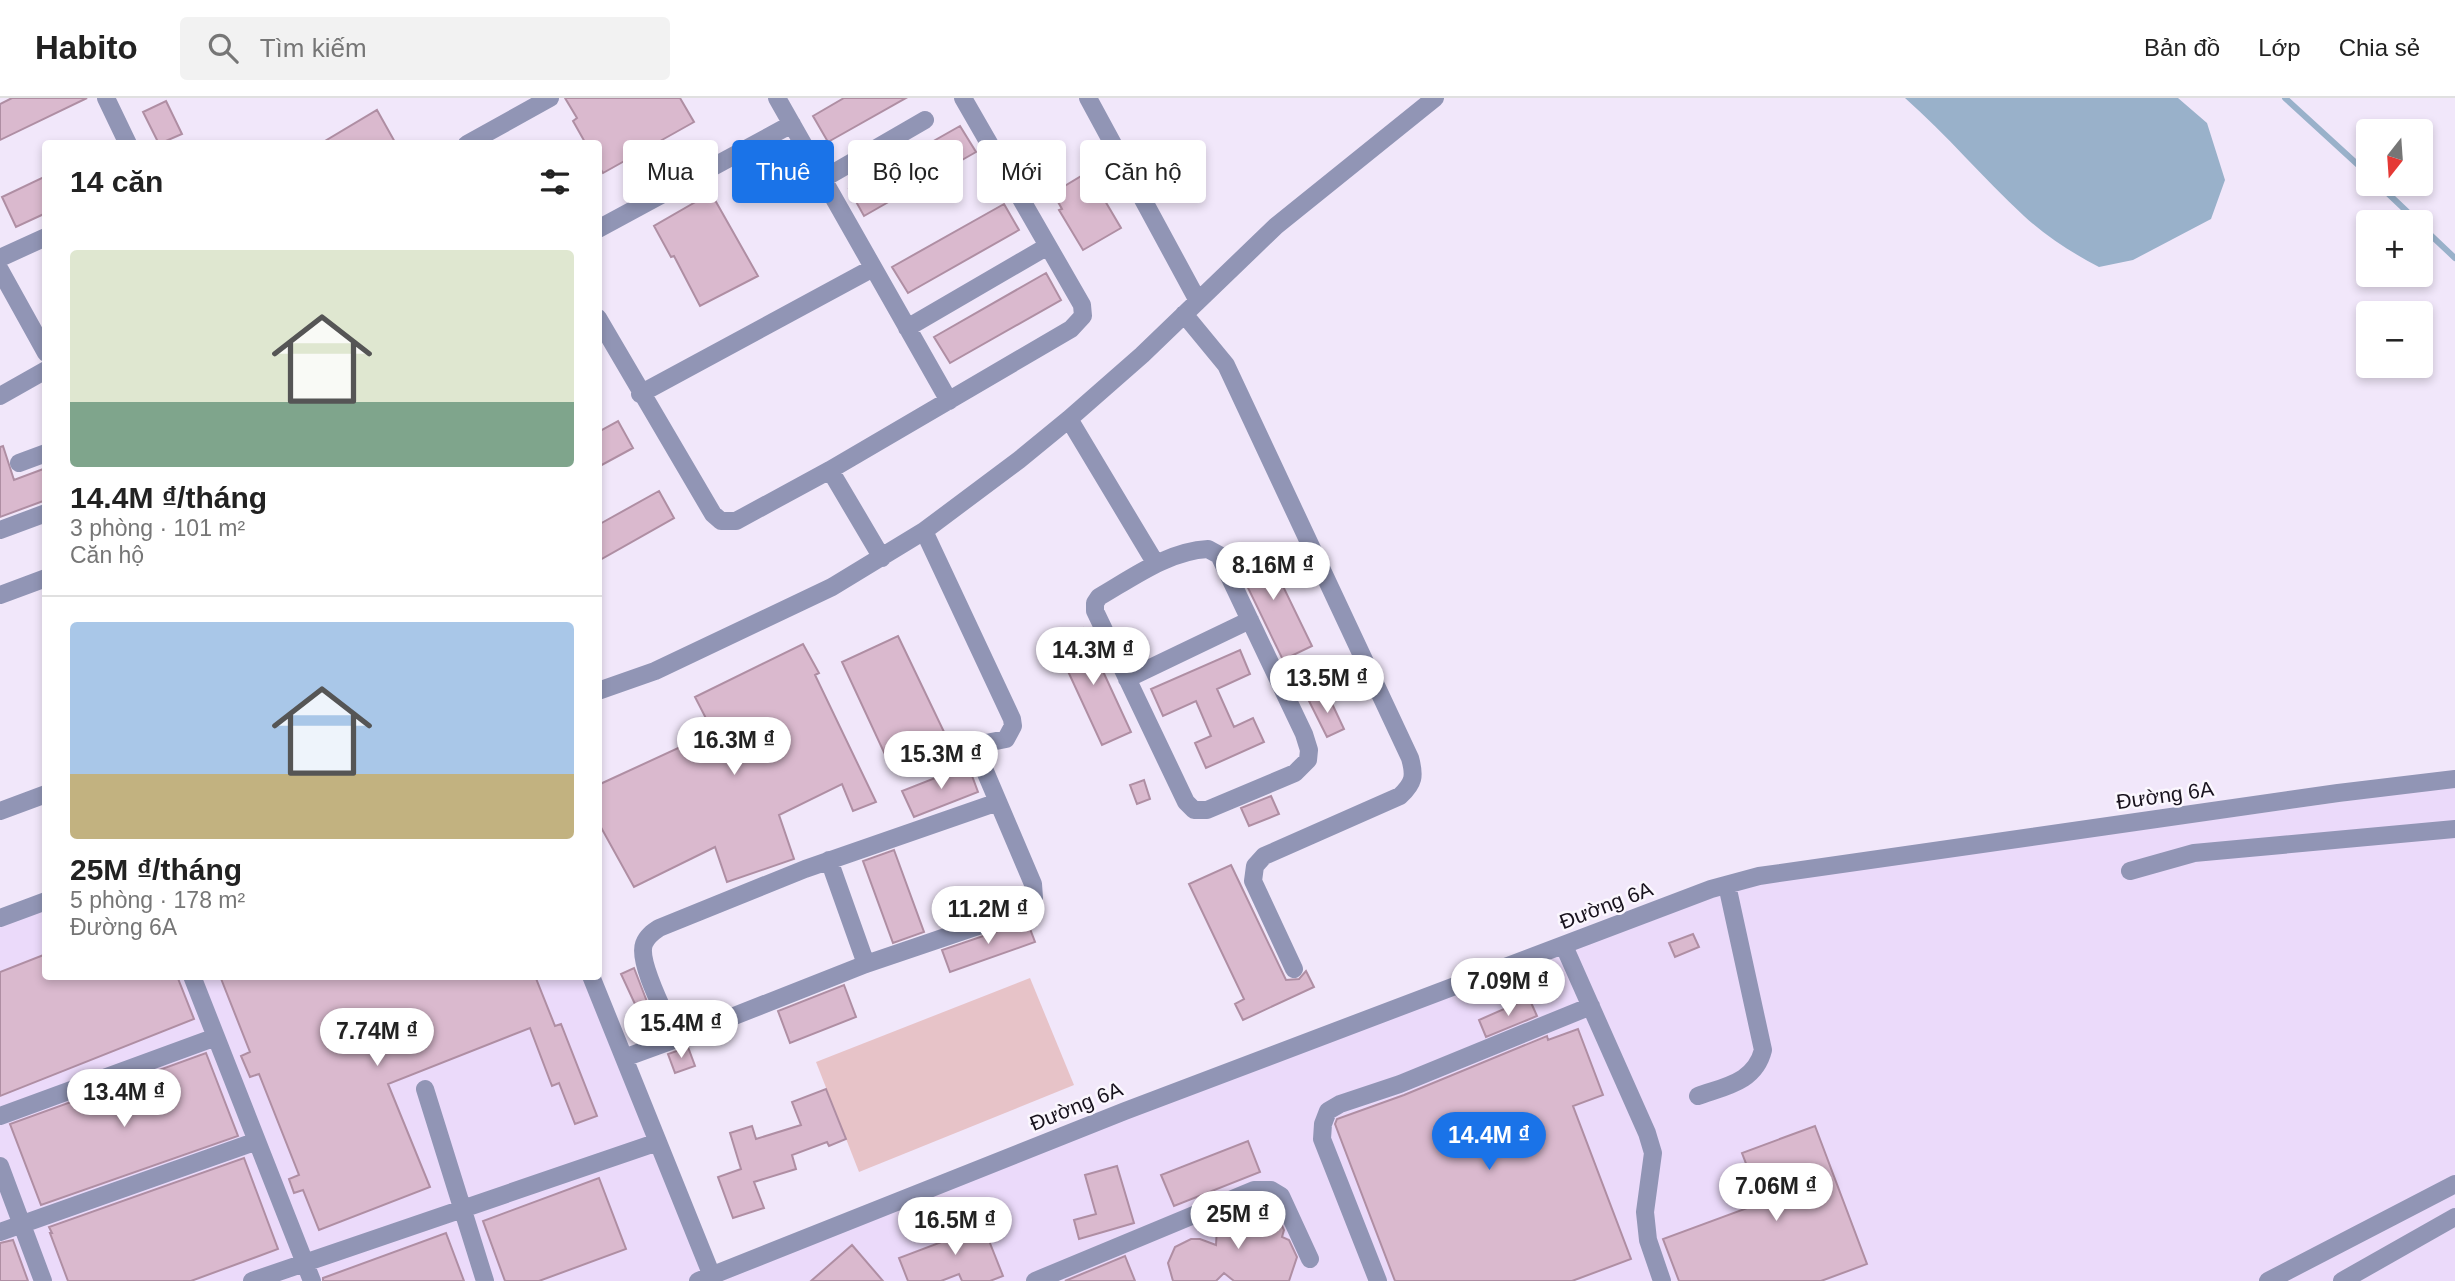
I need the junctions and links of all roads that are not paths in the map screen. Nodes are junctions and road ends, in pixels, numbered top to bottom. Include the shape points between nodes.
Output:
1 (106, 98) edge
2 (550, 98) edge
3 (963, 98) edge
4 (1088, 98) edge
5 (1435, 98) edge
6 (781, 99) edge
7 (925, 120) dead end
8 (792, 124) junction
9 (497, 137) edge
10 (126, 140) edge
11 (801, 140) edge
12 (834, 173) edge
13 (834, 199) edge
14 (602, 227) edge
15 (42, 239) edge
16 (1048, 246) junction
17 (0, 258) edge
18 (873, 268) junction
19 (0, 270) edge
20 (1198, 301) junction
21 (1184, 314) junction
22 (602, 325) edge
23 (907, 328) junction
24 (42, 346) edge
25 (42, 379) edge
26 (640, 394) junction
27 (0, 396) edge
28 (949, 401) junction
29 (1069, 419) junction
30 (42, 454) edge
31 (19, 463) dead end
32 (830, 470) junction
33 (42, 514) edge
34 (0, 530) edge
35 (924, 531) junction
36 (882, 558) junction
37 (1156, 564) junction
38 (42, 579) edge
39 (0, 595) edge
40 (1250, 620) junction
41 (1127, 679) junction
42 (602, 686) edge
43 (2455, 779) edge
44 (42, 795) edge
45 (998, 802) junction
46 (0, 811) edge
47 (2455, 829) edge
48 (829, 860) junction
49 (2130, 871) dead end
50 (1727, 885) junction
51 (42, 902) edge
52 (0, 918) edge
53 (1564, 946) junction
54 (866, 964) junction
55 (1294, 968) dead end
56 (194, 980) edge
57 (593, 980) edge
58 (1591, 1006) junction
59 (216, 1037) junction
60 (676, 1039) junction
61 (624, 1058) junction
62 (425, 1089) dead end
63 (1698, 1096) dead end
64 (0, 1116) edge
65 (257, 1142) junction
66 (658, 1142) junction
67 (0, 1166) edge
68 (2455, 1184) edge
69 (464, 1208) junction
70 (2455, 1217) edge
71 (22, 1224) junction
72 (0, 1232) edge
73 (1310, 1259) dead end
74 (305, 1264) junction
75 (708, 1279) edge
76 (43, 1281) edge
77 (252, 1281) edge
78 (312, 1281) edge
79 (485, 1281) edge
80 (1035, 1281) edge
81 (1378, 1281) edge
82 (1662, 1281) edge
83 (2268, 1281) edge
84 (2342, 1281) edge

1 - 10 street
2 - 9 street
3 - 16 street
4 - 20 street
5 - 20 street via 1276,226
6 - 8 street
7 - 12 street
8 - 11 street
8 - 14 street
13 - 18 street
15 - 17 street
16 - 23 street
16 - 28 street via 1082,305 1083,316 1071,329
18 - 23 street
18 - 26 street
19 - 24 street
20 - 21 street
21 - 29 street
21 - 55 street via 1226,365 1415,774 1412,785 1400,796 1264,856 1255,866 1253,881
22 - 26 street
23 - 28 street
25 - 27 street
26 - 32 street via 721,521 736,521
28 - 32 street
29 - 35 street
29 - 37 street
30 - 31 street
32 - 36 street
33 - 34 street
35 - 36 street
35 - 45 street via 1012,719 1006,739 979,749
36 - 42 street via 832,587 654,671
37 - 40 street via 1195,550 1208,549 1219,555
37 - 41 street via 1095,603
38 - 39 street
40 - 41 street
40 - 41 street via 1309,750 1308,760 1294,773 1207,810 1194,810
43 - 50 street, Đường 6A via 1773,874
44 - 46 street
45 - 48 street
45 - 54 street via 1033,884 1034,898 1025,910
47 - 49 street via 2194,853
48 - 54 street
48 - 60 street via 702,909 649,935 643,961
50 - 53 street, Đường 6A
50 - 63 street via 1763,1050 1759,1064 1746,1078
51 - 52 street
53 - 58 street
53 - 75 street, Đường 6A via 1125,1111
54 - 60 street
56 - 59 street
57 - 61 street
58 - 81 street via 1328,1111 1322,1139
58 - 82 street via 1653,1153 1645,1212 1648,1240
59 - 64 street
59 - 65 street
60 - 61 street
61 - 66 street
62 - 69 street
65 - 71 street
65 - 74 street
66 - 69 street
66 - 75 street
67 - 71 street
68 - 83 street
69 - 74 street
69 - 79 street
70 - 84 street
71 - 72 street
71 - 76 street
73 - 80 street via 1281,1196 1271,1189 1254,1190
74 - 77 street
74 - 78 street

